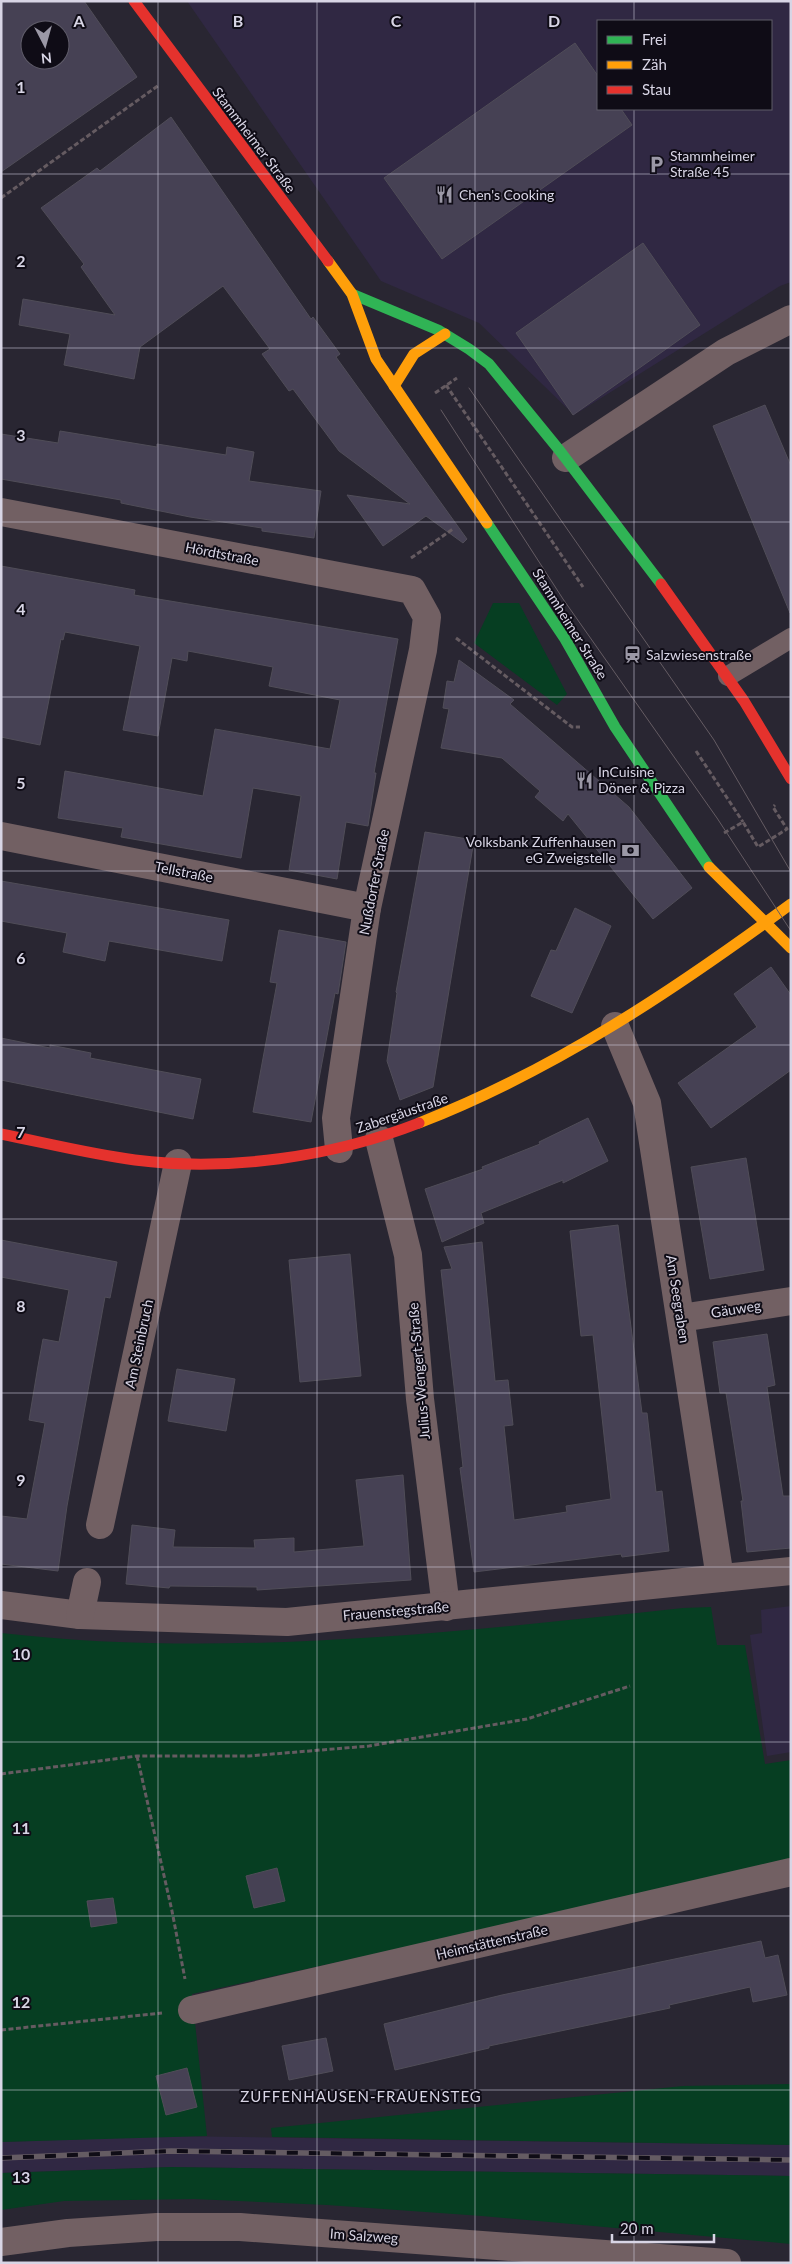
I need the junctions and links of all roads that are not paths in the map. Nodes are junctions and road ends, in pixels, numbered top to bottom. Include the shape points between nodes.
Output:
1 (134, 1) edge
2 (352, 294) junction
3 (791, 319) edge
4 (446, 334) junction
5 (394, 386) junction
6 (566, 458) junction
7 (1, 512) edge
8 (427, 617) joint
9 (791, 638) edge
10 (728, 676) junction
11 (791, 779) edge
12 (1, 836) edge
13 (791, 904) edge
14 (368, 908) junction
15 (764, 924) junction
16 (788, 927) dead end
17 (791, 948) edge
18 (616, 1026) junction
19 (1, 1134) edge
20 (379, 1139) junction
21 (339, 1149) junction
22 (178, 1163) junction
23 (791, 1300) edge
24 (681, 1318) junction
25 (100, 1525) dead end
26 (791, 1570) edge
27 (720, 1578) junction
28 (87, 1582) dead end
29 (1, 1605) edge
30 (446, 1607) junction
31 (80, 1616) junction
32 (791, 1872) edge
33 (192, 2010) road end
34 (1, 2242) edge
35 (727, 2263) edge

1 - 2 street, Stammheimer Straße
2 - 4 street
2 - 5 street, Stammheimer Straße via 376,359
3 - 6 street via 726,352
4 - 5 street via 420,348 405,362
4 - 6 street via 484,360
5 - 15 street, Stammheimer Straße via 565,639 615,727 713,874
6 - 10 street
7 - 8 street, Hördtstraße via 412,590
8 - 14 street, Nußdorfer Straße via 423,650
9 - 10 lane
10 - 11 street
12 - 14 street, Tellstraße
13 - 15 street, Zabergäustraße
14 - 21 street, Nußdorfer Straße via 336,1118
15 - 16 street
15 - 17 street, Stammheimer Straße
15 - 18 street, Zabergäustraße
18 - 20 street, Zabergäustraße via 543,1069 463,1107
18 - 24 street, Am Seegraben via 647,1103
19 - 22 street, Zabergäustraße via 107,1155
20 - 21 street, Zabergäustraße
20 - 30 street, Julius-Wengert-Straße via 408,1256 420,1399
21 - 22 street, Zabergäustraße via 250,1161
22 - 25 street, Am Steinbruch
23 - 24 street, Gäuweg
24 - 27 street, Am Seegraben
26 - 27 street, Frauenstegstraße
27 - 30 street, Frauenstegstraße
28 - 31 street
29 - 31 street, Frauenstegstraße
30 - 31 street, Frauenstegstraße via 287,1622
32 - 33 street, Heimstättenstraße
34 - 35 street, Im Salzweg via 157,2227 240,2227

